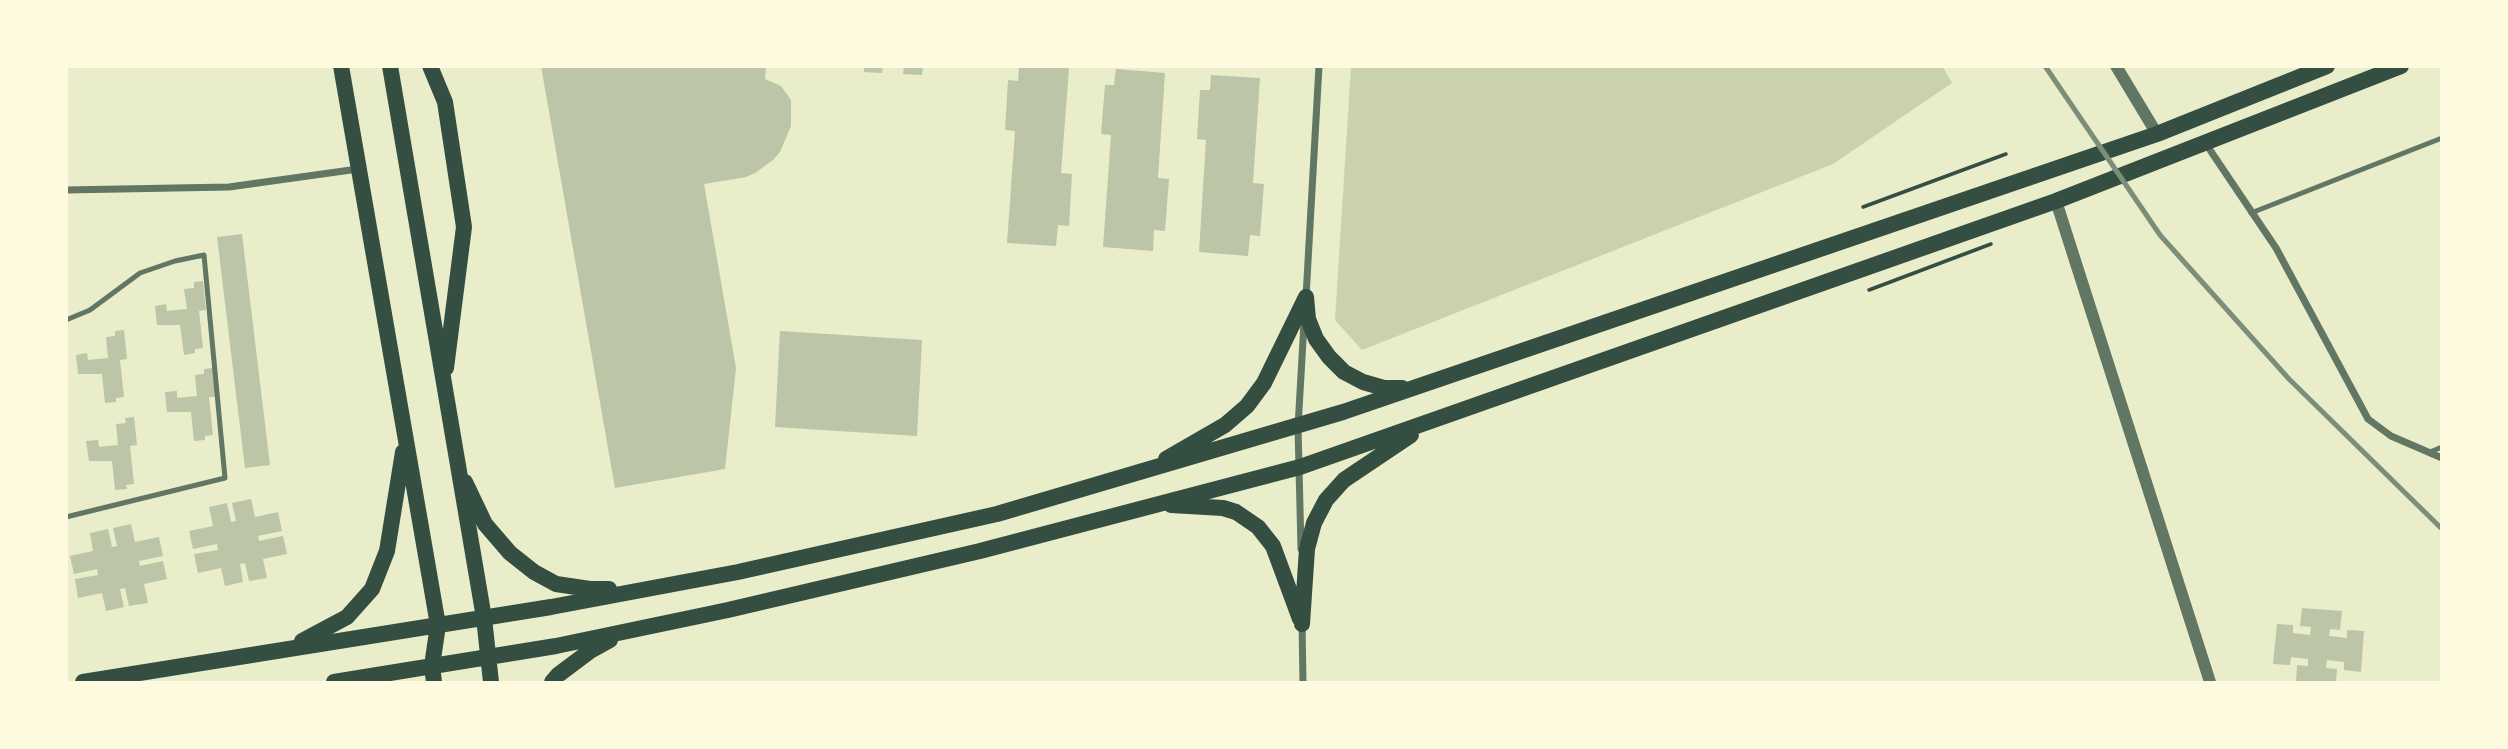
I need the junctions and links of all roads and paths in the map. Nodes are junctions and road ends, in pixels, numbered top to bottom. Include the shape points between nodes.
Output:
1 (341, 66) edge
2 (390, 66) edge
3 (430, 66) edge
4 (1319, 66) edge
5 (2116, 66) edge
6 (2328, 66) edge
7 (2401, 66) edge
8 (2157, 134) junction
9 (2441, 138) edge
10 (2206, 143) junction
11 (2006, 154) dead end
12 (358, 169) junction
13 (66, 190) edge
14 (2056, 201) junction
15 (1863, 207) dead end
16 (2251, 213) junction
17 (1991, 244) dead end
18 (1869, 290) dead end
19 (1306, 297) junction
20 (66, 320) edge
21 (1427, 384) junction
22 (444, 388) junction
23 (1434, 420) junction
24 (1298, 427) junction
25 (405, 436) junction
26 (2441, 447) edge
27 (2430, 452) junction
28 (2441, 458) edge
29 (456, 464) junction
30 (1300, 467) junction
31 (1147, 471) junction
32 (1154, 504) junction
33 (66, 517) edge
34 (657, 587) junction
35 (484, 618) junction
36 (1302, 624) junction
37 (438, 625) junction
38 (628, 631) junction
39 (277, 651) junction
40 (489, 657) junction
41 (432, 666) junction
42 (83, 682) edge
43 (334, 682) edge
44 (434, 682) edge
45 (491, 682) edge
46 (552, 682) edge
47 (1303, 682) edge
48 (2210, 682) edge

1 - 12 main road
2 - 22 main road
3 - 22 main road via 445,102 464,227
4 - 19 street
5 - 8 street
6 - 8 main road
7 - 10 main road
8 - 21 main road
9 - 16 lane
10 - 14 main road
10 - 16 street
11 - 15 path
12 - 13 street via 229,187
12 - 25 main road
14 - 23 main road
14 - 48 street
16 - 27 street via 2276,248 2368,419 2391,436
17 - 18 path
19 - 21 main road via 1316,339 1345,372 1384,388
19 - 24 street
19 - 31 main road via 1264,383 1247,406 1225,425
20 - 33 lane via 90,310 140,273 204,256 225,478
21 - 24 main road
22 - 29 main road
23 - 30 main road
23 - 36 main road via 1344,480 1326,500 1307,549
24 - 30 street
24 - 31 main road
25 - 37 main road
25 - 39 main road via 387,551 372,589 347,617
26 - 27 lane
27 - 28 street
29 - 34 main road via 485,524 534,572 556,584 590,589
29 - 35 main road
30 - 32 main road
30 - 36 street
31 - 34 main road via 997,514
32 - 36 main road via 1223,508 1249,519 1273,546
32 - 38 main road via 980,551
34 - 35 main road
35 - 37 main road
35 - 40 main road
36 - 47 street
37 - 39 main road
37 - 41 main road
38 - 40 main road
38 - 46 main road via 590,651
39 - 42 main road
40 - 41 main road
40 - 45 main road
41 - 43 main road
41 - 44 main road

